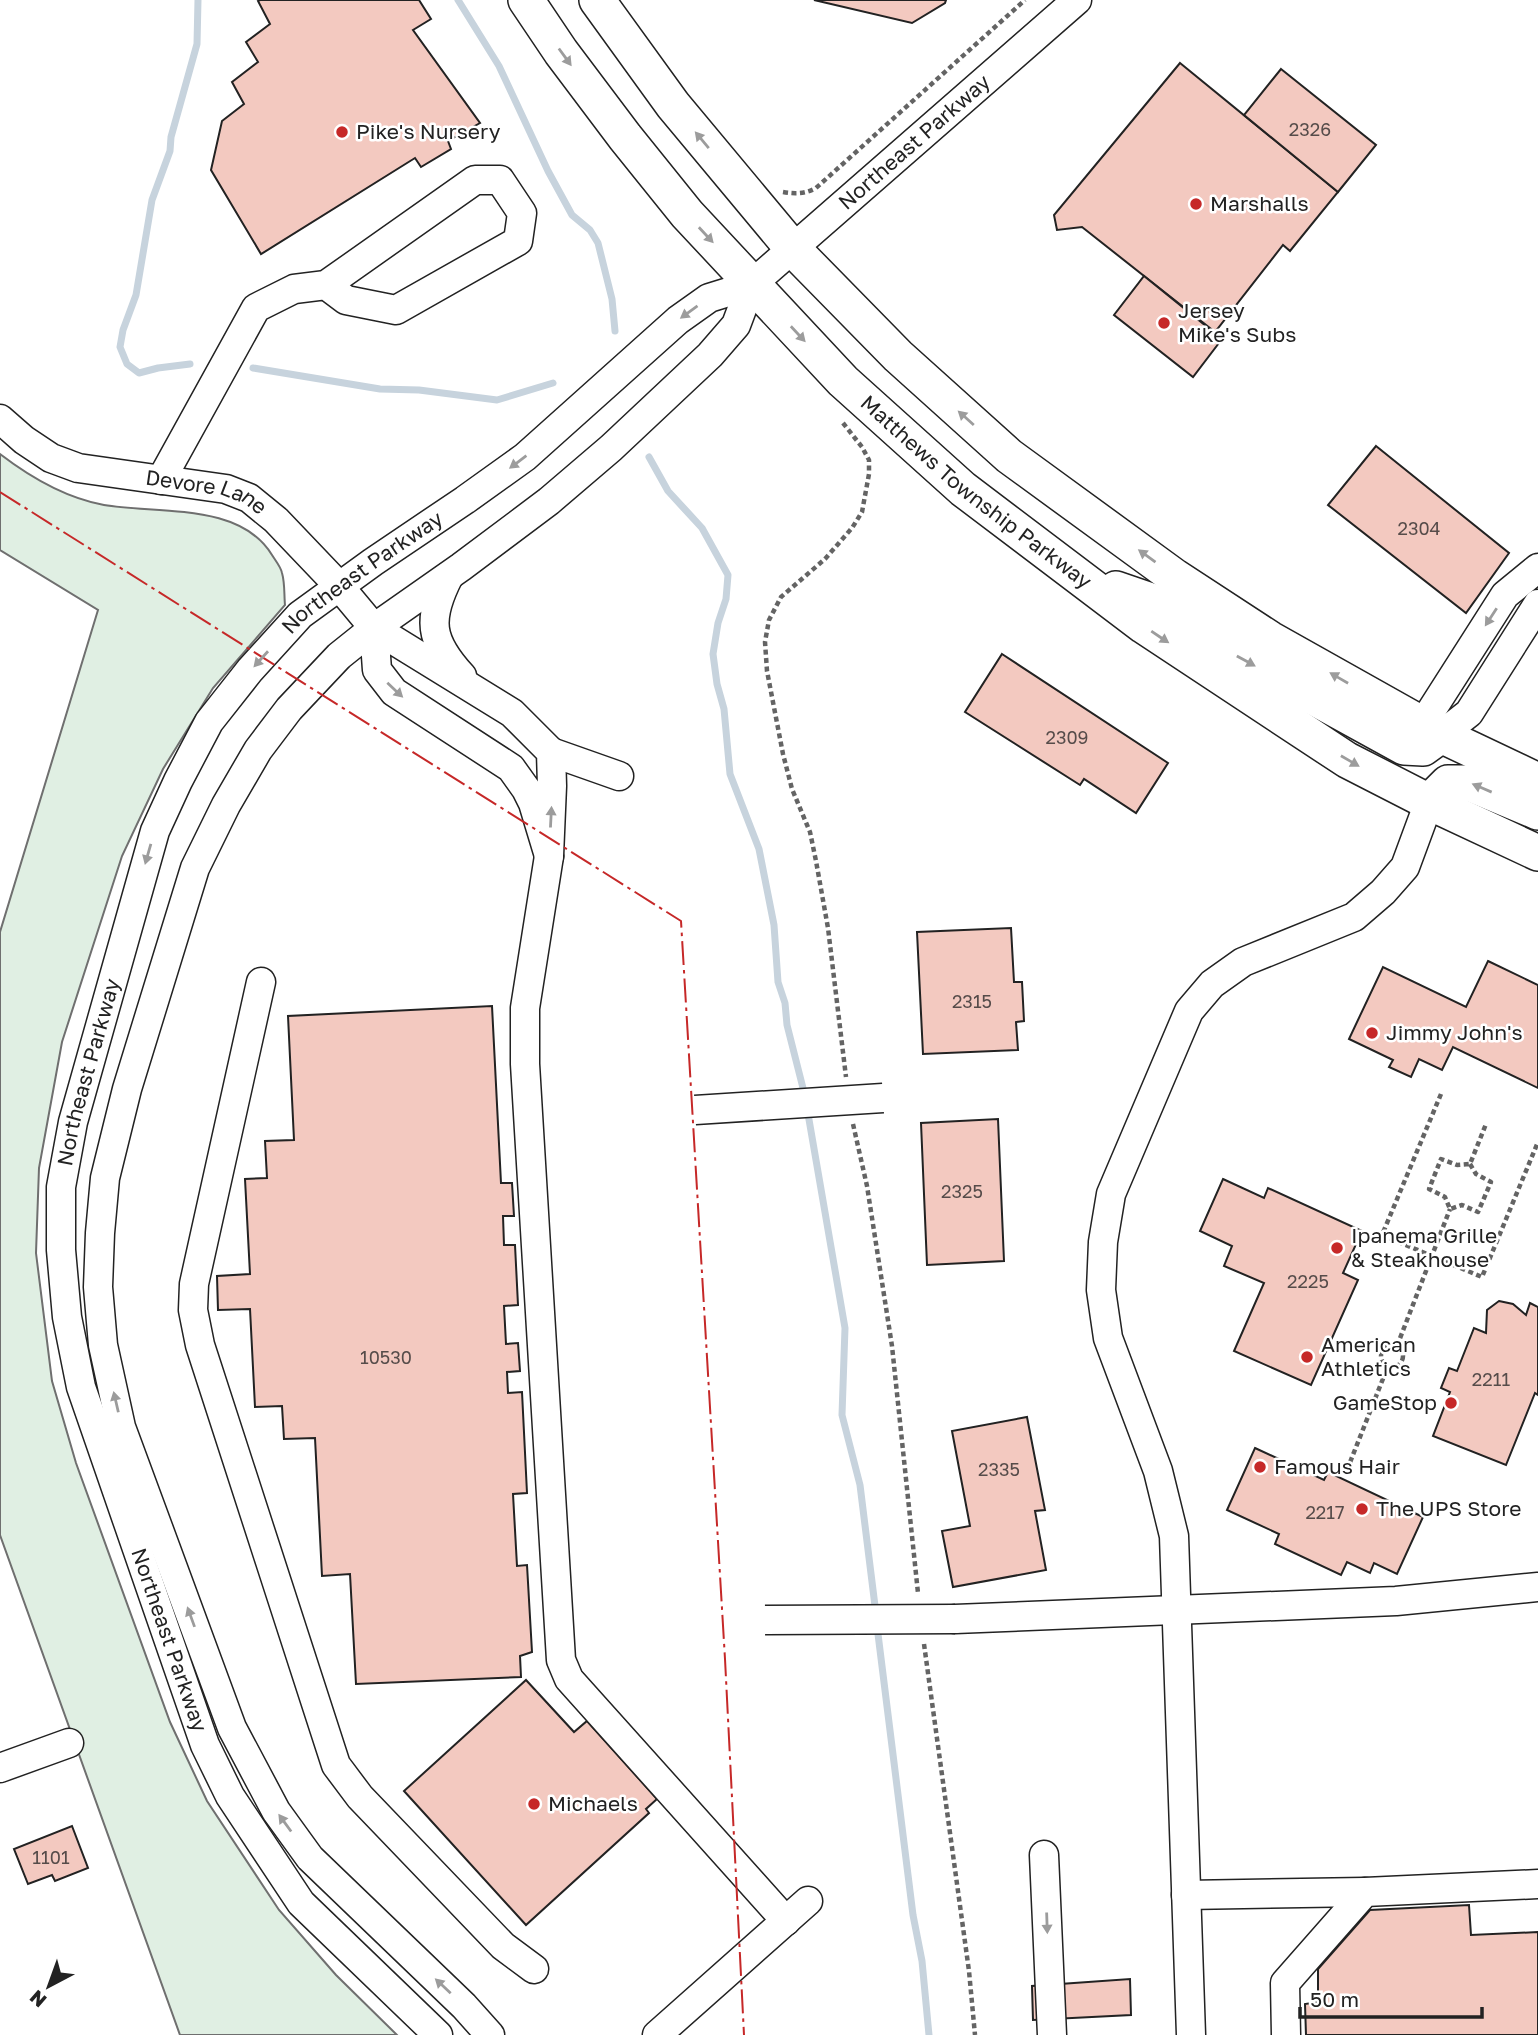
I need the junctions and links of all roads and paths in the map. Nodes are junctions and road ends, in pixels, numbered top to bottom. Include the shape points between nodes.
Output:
1 (526, 0) edge
2 (597, 0) edge
3 (1025, 0) edge
4 (1077, 0) edge
5 (782, 192) dead end
6 (793, 249) junction
7 (326, 285) junction
8 (751, 285) junction
9 (0, 419) edge
10 (841, 421) dead end
11 (161, 480) junction
12 (1538, 568) edge
13 (1077, 575) junction
14 (449, 576) junction
15 (339, 586) junction
16 (1538, 604) edge
17 (374, 628) junction
18 (473, 689) junction
19 (1432, 730) junction
20 (551, 752) junction
21 (619, 776) dead end
22 (1538, 781) edge
23 (1429, 802) junction
24 (1538, 812) edge
25 (1538, 853) edge
26 (549, 856) junction
27 (261, 982) dead end
28 (846, 1080) dead end
29 (1441, 1094) dead end
30 (883, 1098) dead end
31 (695, 1110) dead end
32 (852, 1118) dead end
33 (1486, 1124) dead end
34 (1538, 1142) edge
35 (1470, 1164) junction
36 (1450, 1209) junction
37 (1432, 1256) junction
38 (1396, 1346) junction
39 (1388, 1366) junction
40 (1347, 1470) dead end
41 (1538, 1573) edge
42 (1538, 1587) edge
43 (1503, 1591) junction
44 (919, 1605) dead end
45 (1176, 1610) junction
46 (765, 1620) dead end
47 (923, 1631) dead end
48 (69, 1743) dead end
49 (0, 1768) edge
50 (1044, 1855) dead end
51 (1538, 1884) edge
52 (1365, 1892) junction
53 (1186, 1895) junction
54 (808, 1901) dead end
55 (786, 1921) junction
56 (534, 1969) dead end
57 (438, 2035) edge
58 (490, 2035) edge
59 (657, 2035) edge
60 (975, 2035) edge
61 (1052, 2035) edge
62 (1191, 2035) edge
63 (1286, 2035) edge

1 -> 8 main road, Matthews Township Parkway via 625,137
6 -> 2 main road via 673,105
3 - 5 path via 816,188
4 - 6 street, Northeast Parkway
6 - 8 street, Northeast Parkway
19 -> 6 main road via 1270,639 1175,577 1009,456 898,356
7 - 7 street via 475,180 500,180 522,213 518,241 396,310 346,300
7 - 11 street via 294,289 256,308
8 -> 13 main road, Matthews Township Parkway via 895,430 962,489
8 - 14 street, Northeast Parkway via 736,325 710,355 611,448
8 -> 15 street, Northeast Parkway via 709,298 678,320 525,457
9 - 11 street, Devore Lane via 51,458 79,468
10 - 28 path via 869,460 862,512 825,559 781,597 769,620 765,642 783,754 810,831 826,915
11 - 15 street, Devore Lane via 226,489 249,498
12 -> 19 street via 1505,595
13 -> 19 main road via 1150,601 1233,653 1404,747 1423,748
13 -> 23 main road, Matthews Township Parkway via 1144,626 1347,760
14 - 17 street, Northeast Parkway
14 - 18 street via 434,618 438,643
15 - 17 street, Devore Lane
15 -> 57 street, Northeast Parkway via 300,615 209,722 155,831 73,1122 61,1187 61,1250 67,1317 81,1387 205,1745 230,1796 302,1903
16 - 19 street via 1469,713
17 - 18 street, Devore Lane
17 -> 26 street via 377,670 394,692 511,768 533,803
58 -> 17 street, Northeast Parkway via 310,1858 276,1811 232,1728 121,1427 103,1345 98,1287 105,1178 127,1089 195,868 226,805 289,709 339,656
18 - 20 street, Devore Lane via 512,713
19 - 22 main road
20 - 21 street
26 -> 20 street
24 -> 23 main road via 1469,783 1448,783
23 - 25 main road, Matthews Township Parkway
23 - 45 street via 1405,867 1383,892 1354,916 1243,962 1212,984 1189,1011 1111,1194 1101,1290 1108,1338 1158,1471 1174,1536
26 - 55 street via 526,1007 525,1064 561,1660 569,1679
27 - 56 street via 194,1284 193,1310 201,1345 337,1765 360,1797 503,1946
29 - 37 path via 1382,1235
30 - 31 street, bridge
32 - 44 path via 892,1346
33 - 35 path
34 - 37 path via 1482,1277
35 - 36 path via 1476,1174 1491,1182 1478,1212 1462,1205
35 - 36 path via 1441,1160 1429,1189 1445,1197
36 - 37 path
37 - 38 path
38 - 39 path via 1382,1352
38 - 39 path via 1402,1360 1397,1366
39 - 40 path
41 - 43 street
42 - 43 street
43 - 45 street via 1396,1601
45 - 46 street, bridge via 955,1619
45 - 53 street
47 - 60 path
48 - 49 street
50 -> 61 street
51 - 52 street
52 - 53 street
52 - 63 street via 1285,1983
53 - 62 street
54 - 55 street
55 - 59 street

